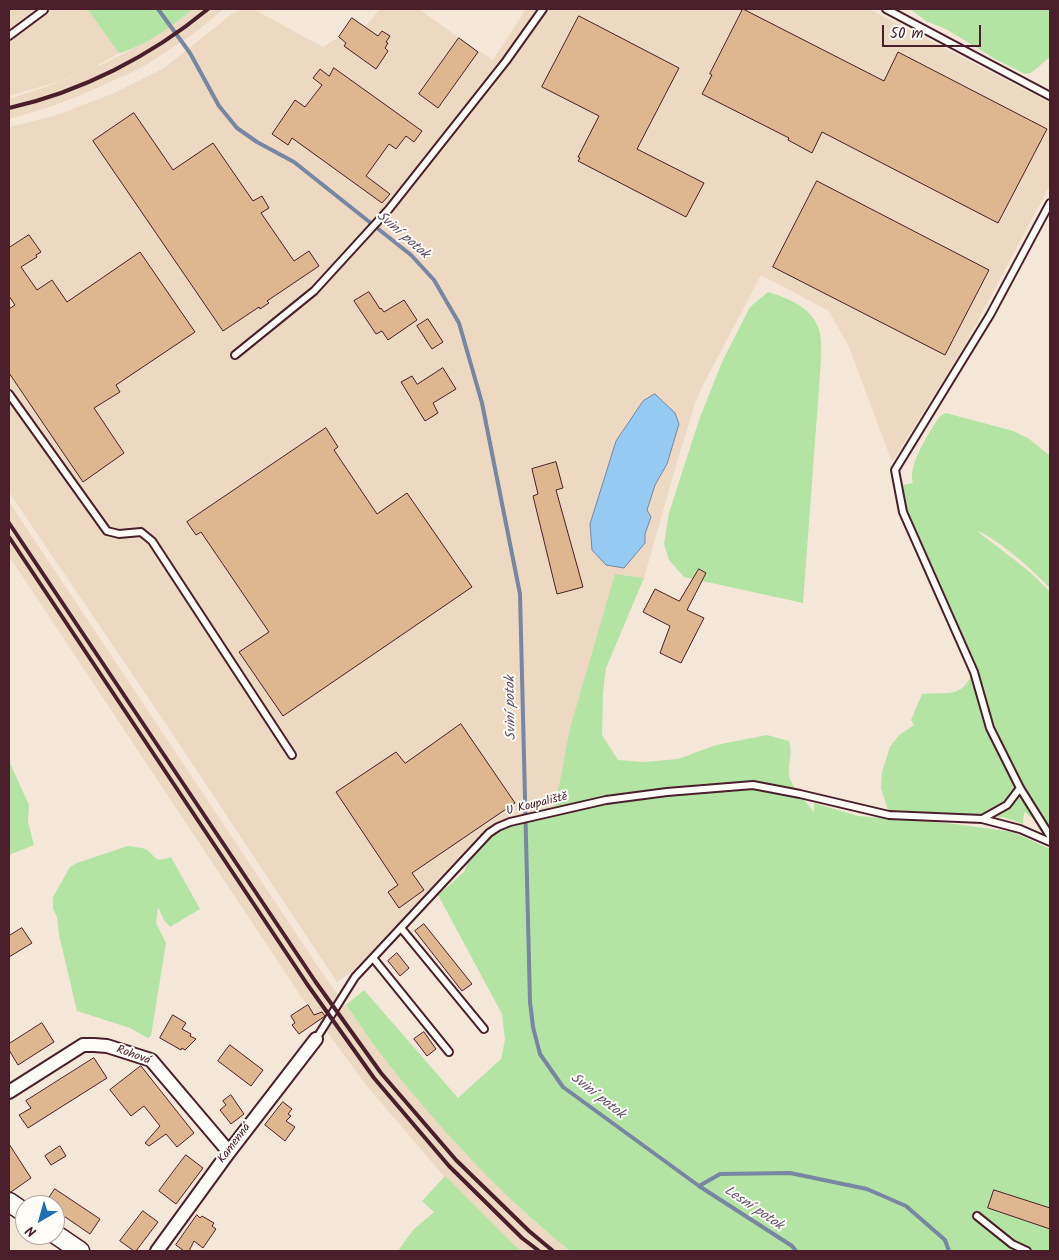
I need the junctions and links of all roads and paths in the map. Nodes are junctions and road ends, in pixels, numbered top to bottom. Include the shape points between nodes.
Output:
1 (44, 9) edge
2 (543, 9) edge
3 (886, 9) edge
4 (9, 36) edge
5 (1050, 96) edge
6 (1050, 203) edge
7 (235, 355) dead end
8 (9, 394) edge
9 (292, 755) dead end
10 (1020, 788) junction
11 (982, 819) junction
12 (1050, 836) edge
13 (1050, 842) edge
14 (401, 928) junction
15 (373, 958) junction
16 (484, 1029) dead end
17 (316, 1039) joint
18 (449, 1052) dead end
19 (9, 1092) edge
20 (229, 1152) junction
21 (977, 1216) dead end
22 (65, 1241) edge
23 (80, 1251) edge
24 (157, 1251) edge
25 (1027, 1251) edge

1 - 4 lane
2 - 7 lane via 390,209 314,290
3 - 5 lane
6 - 10 lane via 990,315 894,470 903,512 974,672 990,728
8 - 9 lane via 107,531 119,534 141,532 152,541
10 - 11 lane via 1007,804
10 - 12 lane
11 - 13 lane, U Koupaliště via 1020,829
11 - 14 lane, U Koupaliště via 889,815 753,785 606,800 498,827
14 - 15 lane, U Koupaliště
14 - 16 lane
15 - 17 lane, U Koupaliště via 355,977
15 - 18 lane
17 - 20 street, Kamenná
19 - 20 street, Rohová via 83,1045 106,1046 151,1060
20 - 24 street, Kamenná
21 - 25 lane via 1012,1244
22 - 23 street

